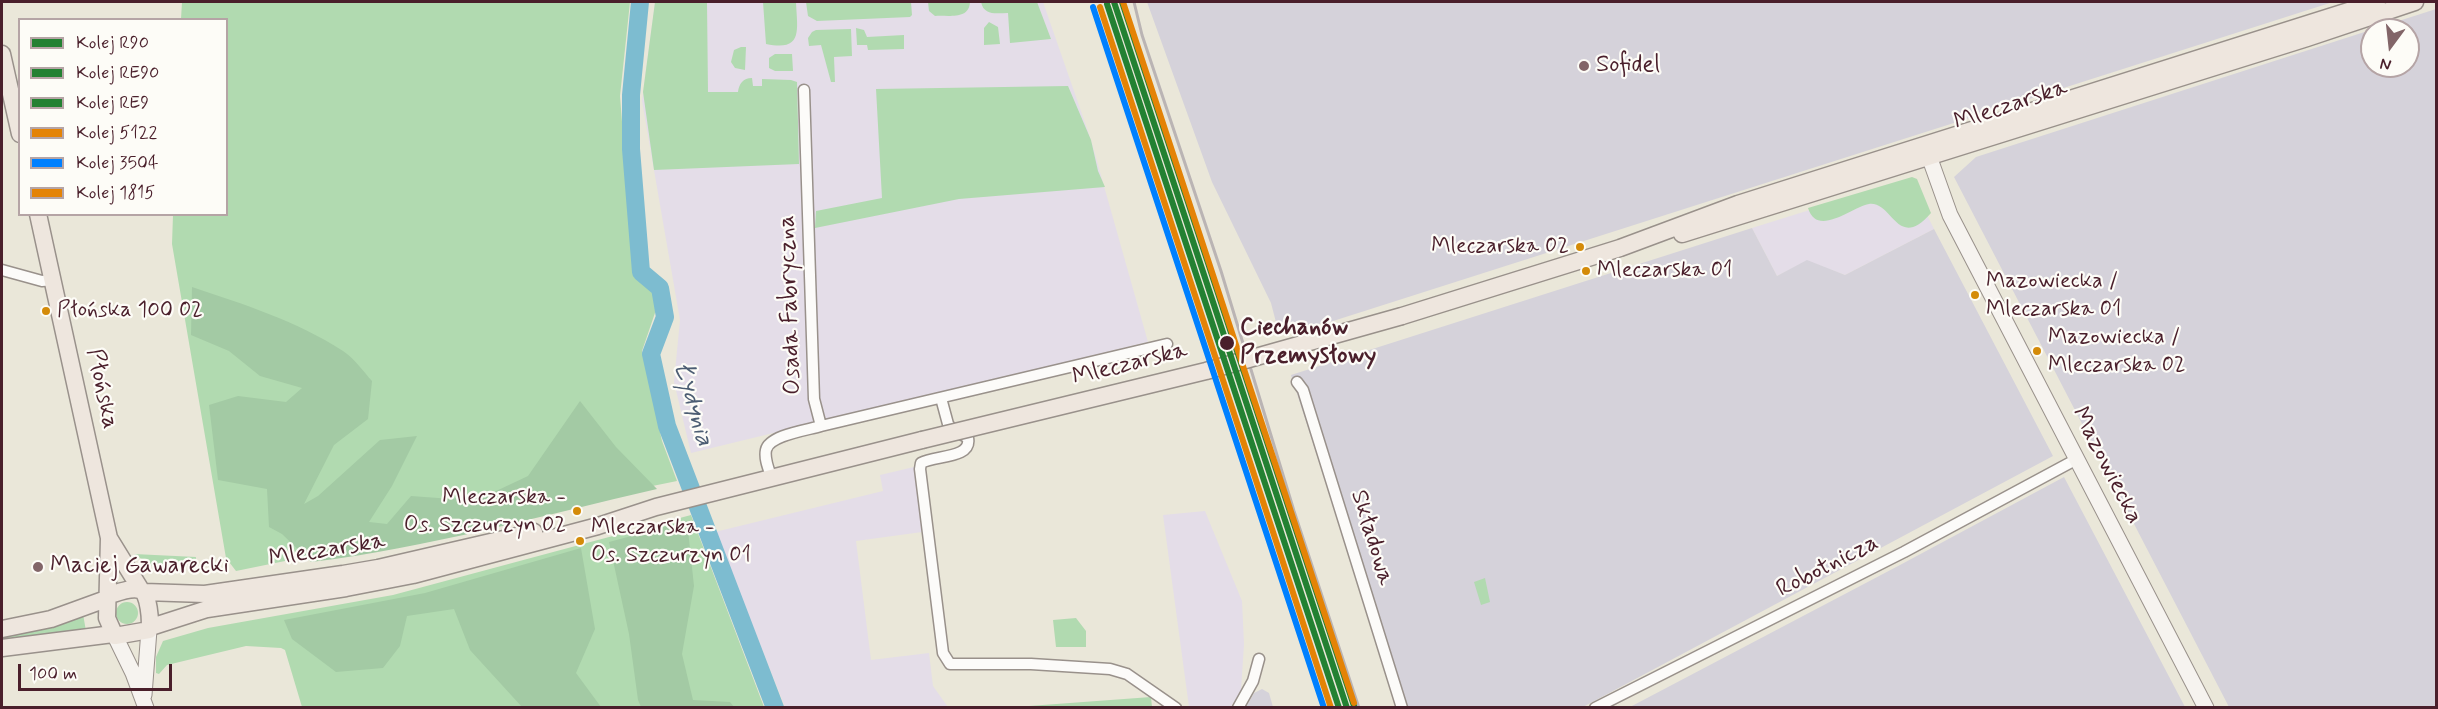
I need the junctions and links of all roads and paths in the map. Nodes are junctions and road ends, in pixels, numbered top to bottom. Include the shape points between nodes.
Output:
1 (2377, 2) edge
2 (2415, 2) edge
3 (2, 54) edge
4 (804, 90) dead end
5 (18, 125) edge
6 (1927, 151) junction
7 (38, 216) edge
8 (2, 270) edge
9 (53, 280) junction
10 (1167, 344) dead end
11 (1297, 382) dead end
12 (941, 398) junction
13 (821, 426) junction
14 (2077, 459) junction
15 (772, 479) junction
16 (656, 507) junction
17 (109, 538) junction
18 (142, 591) junction
19 (106, 597) junction
20 (2, 628) edge
21 (150, 628) junction
22 (114, 635) junction
23 (2, 648) edge
24 (1259, 658) dead end
25 (145, 703) edge
26 (1176, 708) edge
27 (1238, 708) edge
28 (1402, 708) edge
29 (1595, 708) edge
30 (2206, 708) edge

1 - 6 main road, Mleczarska
2 - 6 main road, Mleczarska
3 - 5 main road
4 - 13 street, Osada Fabryczna via 814,399
6 - 14 street, Mazowiecka via 1950,214
6 - 15 main road, Mleczarska, bridge via 1738,204 1620,248 1402,316 1206,371
7 - 9 main road, Płońska
8 - 9 street via 42,281
9 - 17 main road, Płońska
10 - 12 street, Mleczarska
11 - 28 street, Składowa via 1303,390
12 - 13 street, Mleczarska
12 - 26 street via 948,424 968,438 969,444 962,452 921,463 920,469 943,653 950,664 1110,669 1127,674
13 - 15 street, Osada Fabryczna via 775,438 769,444 766,451
14 - 29 street, Robotnicza via 1904,552
14 - 30 street, Mazowiecka
15 - 16 main road, Mleczarska
16 - 18 main road, Mleczarska via 344,574 206,594
16 - 21 main road, Mleczarska via 413,574 207,609
17 - 18 main road, Płońska
17 - 19 main road, Płońska
18 - 19 main road via 123,591
18 - 21 main road via 149,609
19 - 20 main road via 51,619
19 - 22 main road via 107,618
21 - 22 main road
21 - 25 street
22 - 23 main road
22 - 25 street
24 - 27 street via 1253,681

